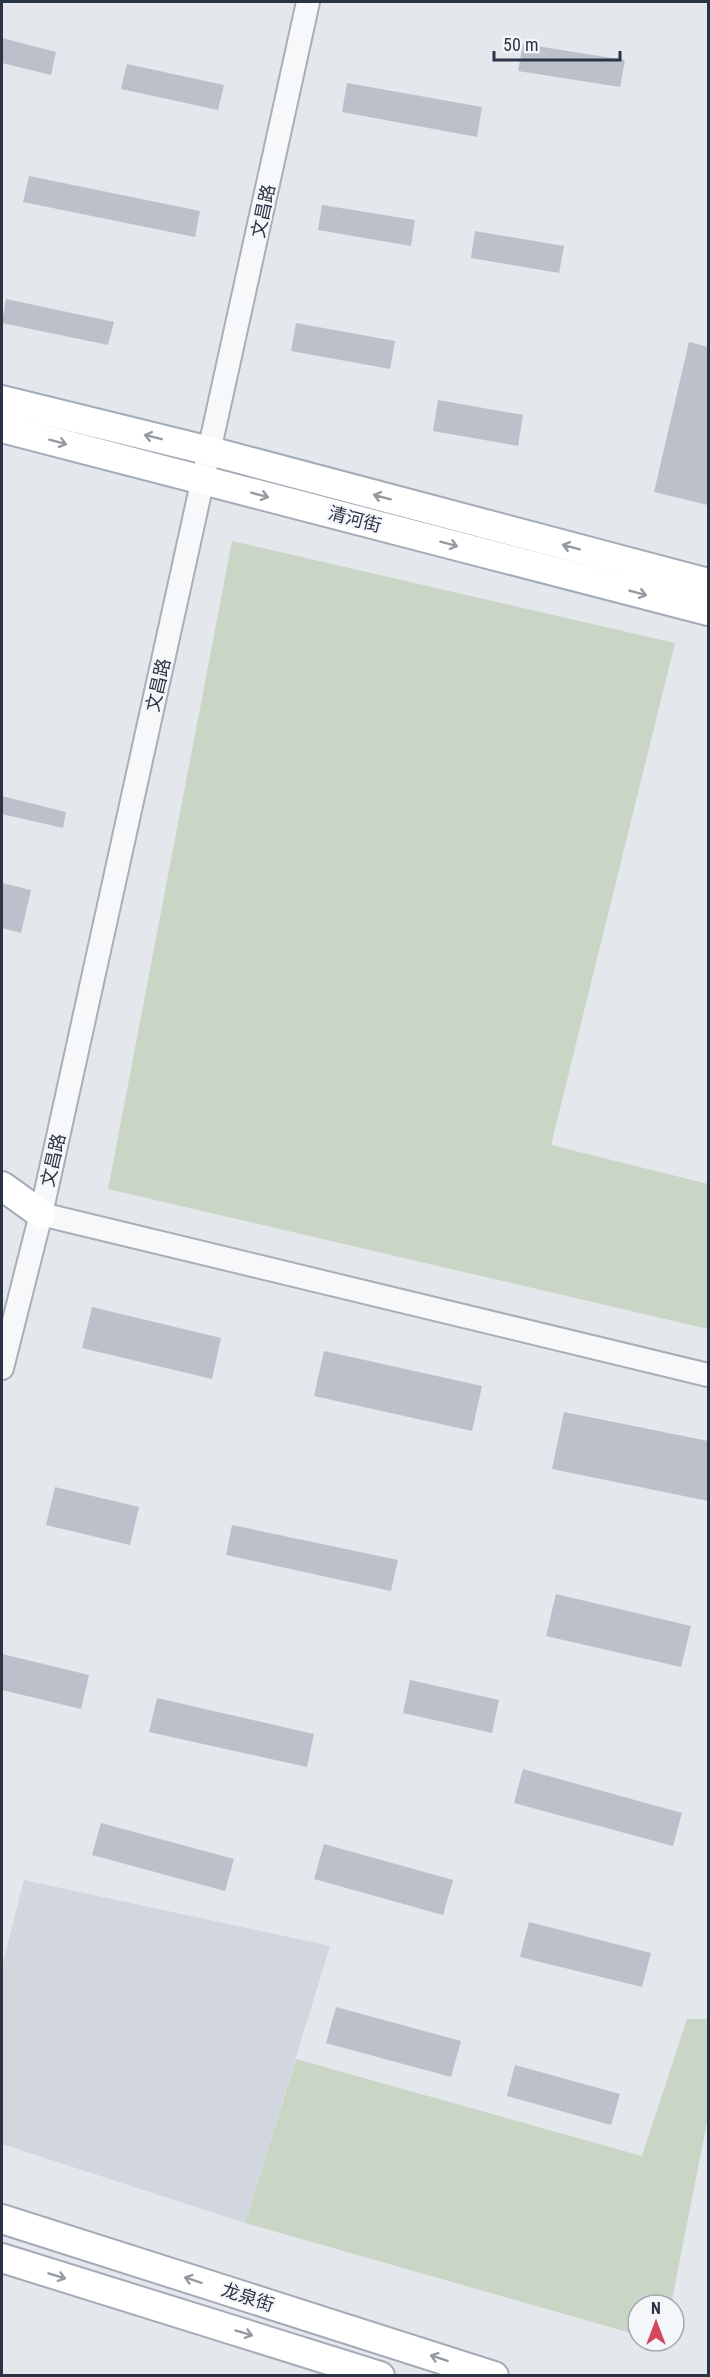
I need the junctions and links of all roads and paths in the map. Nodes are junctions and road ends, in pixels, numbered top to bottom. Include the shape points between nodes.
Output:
1 (308, 2) edge
2 (2, 400) edge
3 (2, 428) edge
4 (210, 451) junction
5 (204, 480) junction
6 (708, 583) edge
7 (708, 611) edge
8 (2, 1186) edge
9 (2, 1206) edge
10 (41, 1214) junction
11 (2, 1368) edge
12 (708, 1375) edge
13 (2, 2219) edge
14 (2, 2259) edge
15 (380, 2376) edge
16 (494, 2376) edge

1 - 4 street, 文昌路
4 -> 2 main road, 清河街
3 -> 5 main road, 清河街
4 - 5 street, 文昌路
6 -> 4 main road, 清河街
5 -> 7 main road, 清河街
5 - 10 street, 文昌路
8 - 10 main road
9 - 10 main road
10 - 11 street, 文昌路
10 - 12 street
16 -> 13 main road, 龙泉街
14 -> 15 main road, 龙泉街

